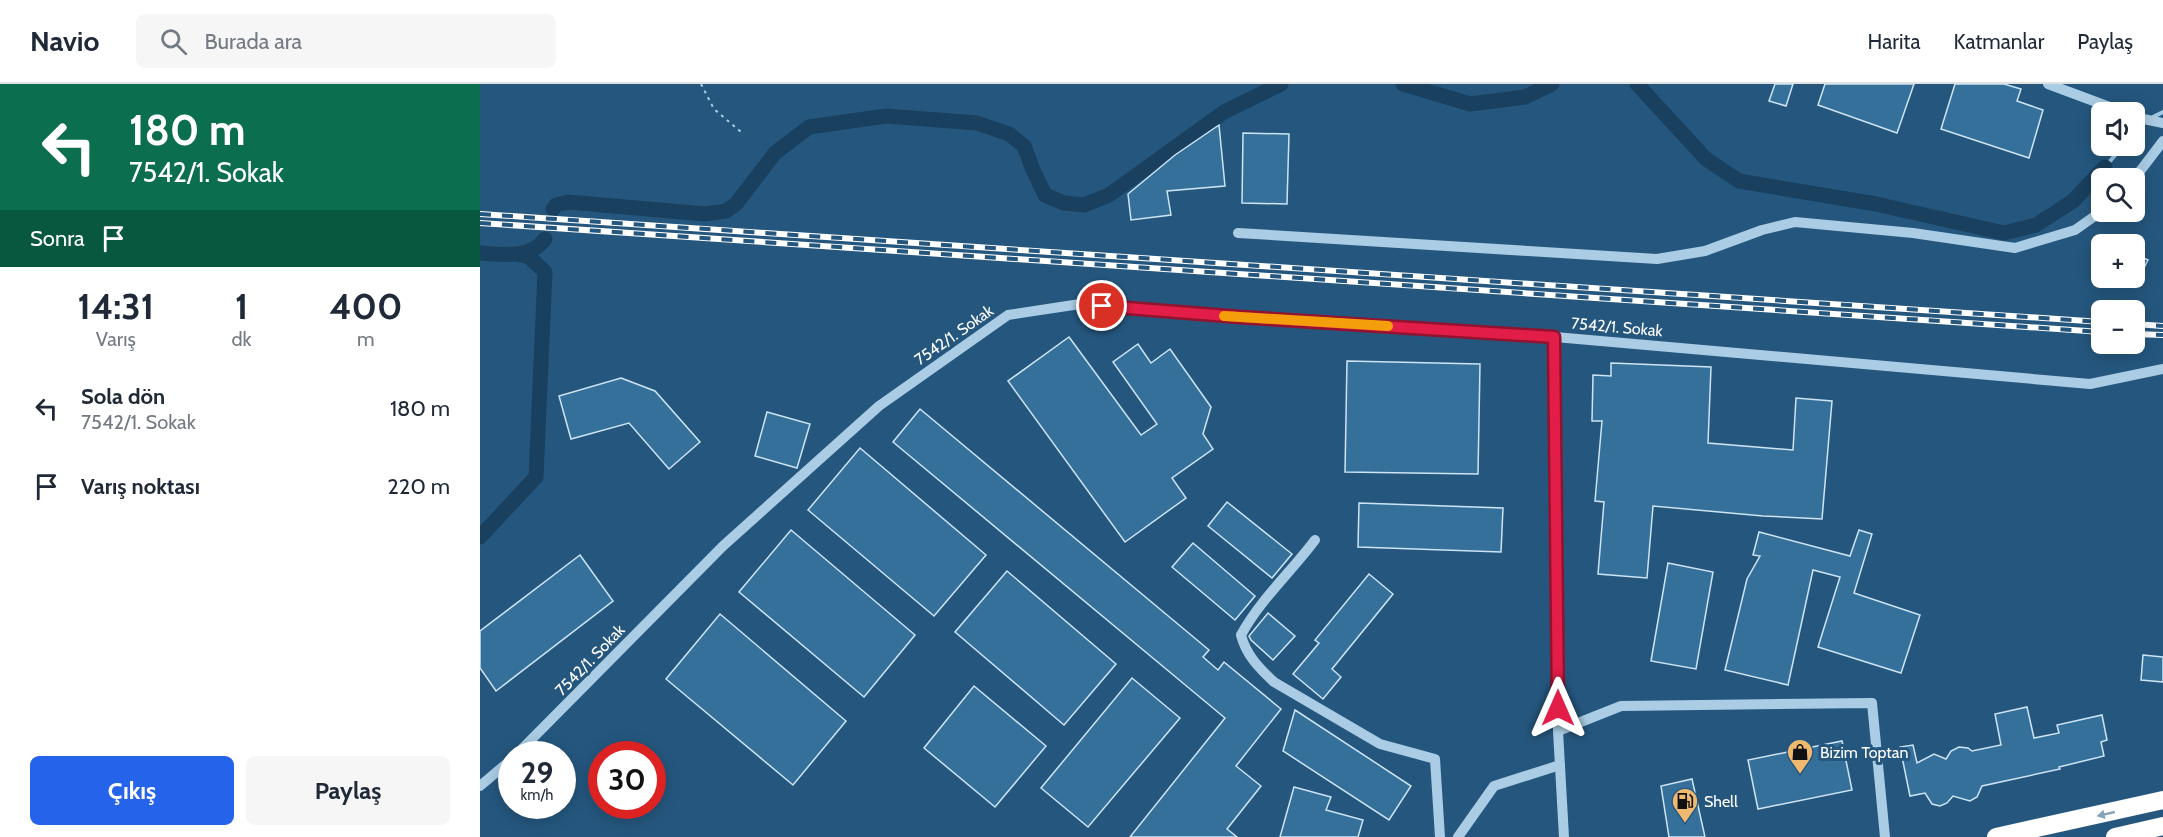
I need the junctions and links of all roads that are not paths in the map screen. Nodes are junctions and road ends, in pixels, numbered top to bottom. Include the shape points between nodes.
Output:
1 (2048, 84) edge
2 (2096, 102) edge
3 (2145, 119) edge
4 (2163, 123) edge
5 (2163, 141) edge
6 (2142, 168) edge
7 (2091, 219) edge
8 (1238, 233) dead end
9 (1554, 337) junction
10 (2163, 369) edge
11 (1315, 540) dead end
12 (1558, 731) junction
13 (530, 741) edge
14 (1560, 765) junction
15 (498, 771) edge
16 (480, 786) edge
17 (2163, 800) edge
18 (2163, 826) edge
19 (1440, 837) edge
20 (1458, 837) edge
21 (1564, 837) edge
22 (1885, 837) edge
23 (1996, 837) edge
24 (2115, 837) edge

1 - 2 street
3 - 4 street
5 - 6 street
7 - 8 street via 2075,230 2015,248 1795,222 1705,251 1658,259
9 - 10 street, 7542/1. Sokak via 2090,384
9 - 12 street
9 - 13 street, 7542/1. Sokak via 1080,304 1008,315 879,406 723,546
11 - 19 street via 1248,622 1241,635 1244,646 1274,682 1370,739 1435,759
12 - 14 street
12 - 22 street via 1621,706 1872,703
14 - 20 street via 1494,786
14 - 21 street
15 - 16 street
17 -> 23 highway
18 - 24 highway

